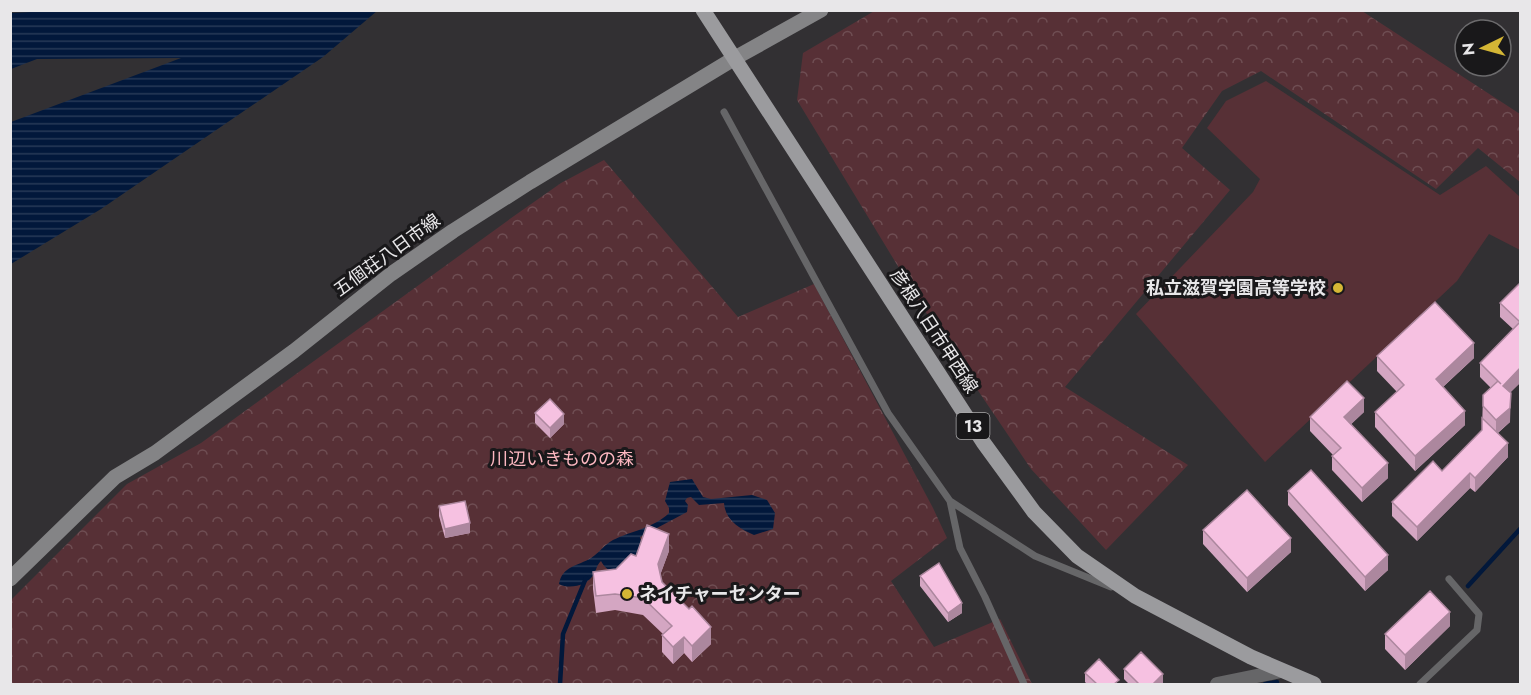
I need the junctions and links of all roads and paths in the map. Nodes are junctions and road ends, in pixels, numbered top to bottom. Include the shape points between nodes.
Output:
1 (703, 10) edge
2 (821, 10) edge
3 (735, 58) junction
4 (724, 112) dead end
5 (950, 501) junction
6 (10, 579) edge
7 (1449, 579) dead end
8 (1135, 596) junction
9 (1281, 671) junction
10 (1024, 684) edge
11 (1217, 684) edge
12 (1314, 684) edge
13 (1420, 684) edge

1 - 3 main road, 彦根八日市甲西線 / 13
2 - 3 main road, 五個荘八日市線
3 - 6 main road, 五個荘八日市線 via 521,188 391,274 155,453 115,477
3 - 8 main road, 彦根八日市甲西線 / 13 via 983,442 1034,512 1077,556
4 - 5 lane via 888,413
5 - 8 lane via 1035,556
5 - 10 lane via 960,548
7 - 13 lane via 1479,614 1477,630
8 - 9 main road, 彦根八日市甲西線 / 13
9 - 11 street
9 - 12 main road, 彦根八日市甲西線 / 13

